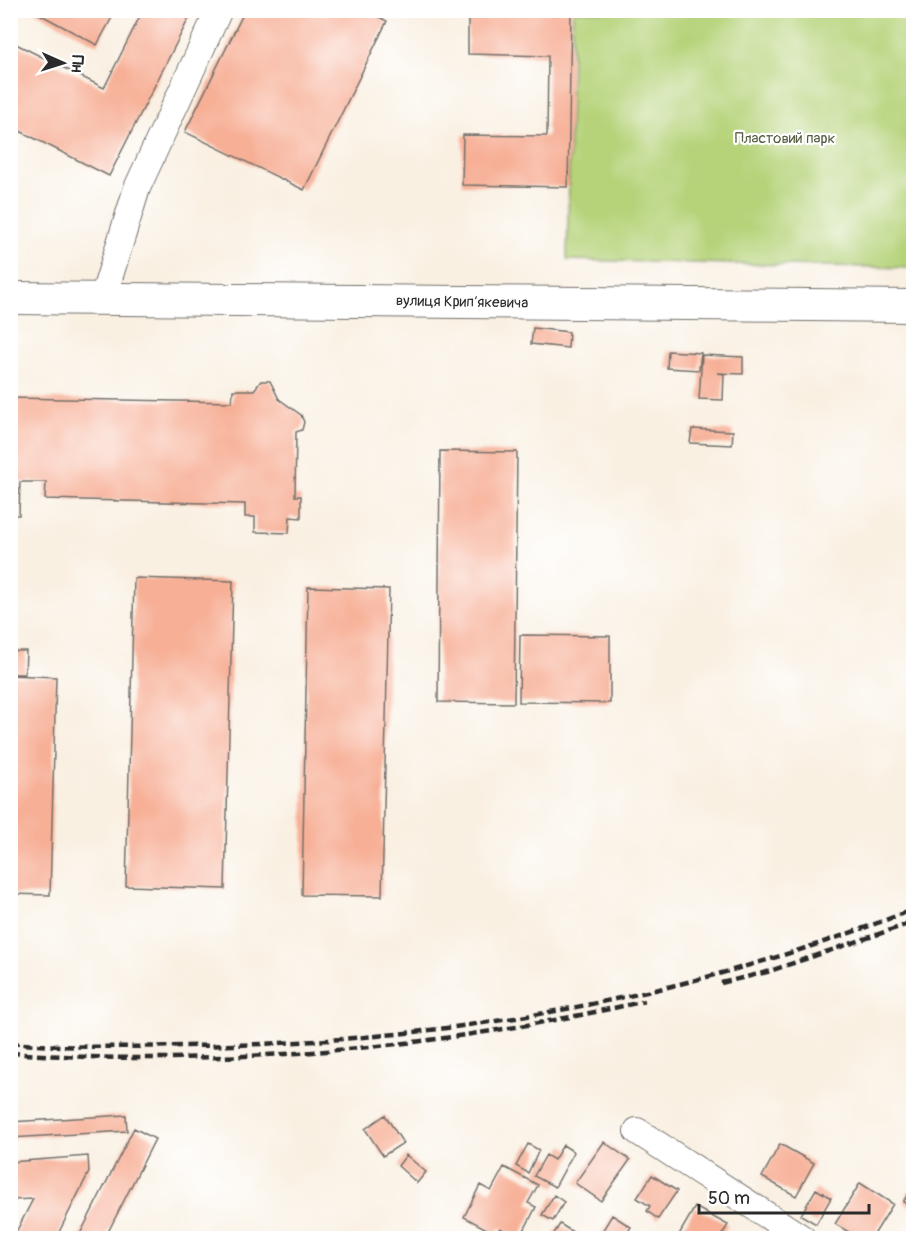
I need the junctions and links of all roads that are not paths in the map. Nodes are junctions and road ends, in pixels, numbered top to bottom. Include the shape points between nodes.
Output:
1 (219, 10) edge
2 (10, 298) edge
3 (103, 298) junction
4 (914, 306) edge
5 (637, 1131) dead end
6 (802, 1239) edge

1 - 3 street via 137,188
2 - 3 main road, вулиця Крипʼякевича
3 - 4 main road, вулиця Крипʼякевича
5 - 6 street

